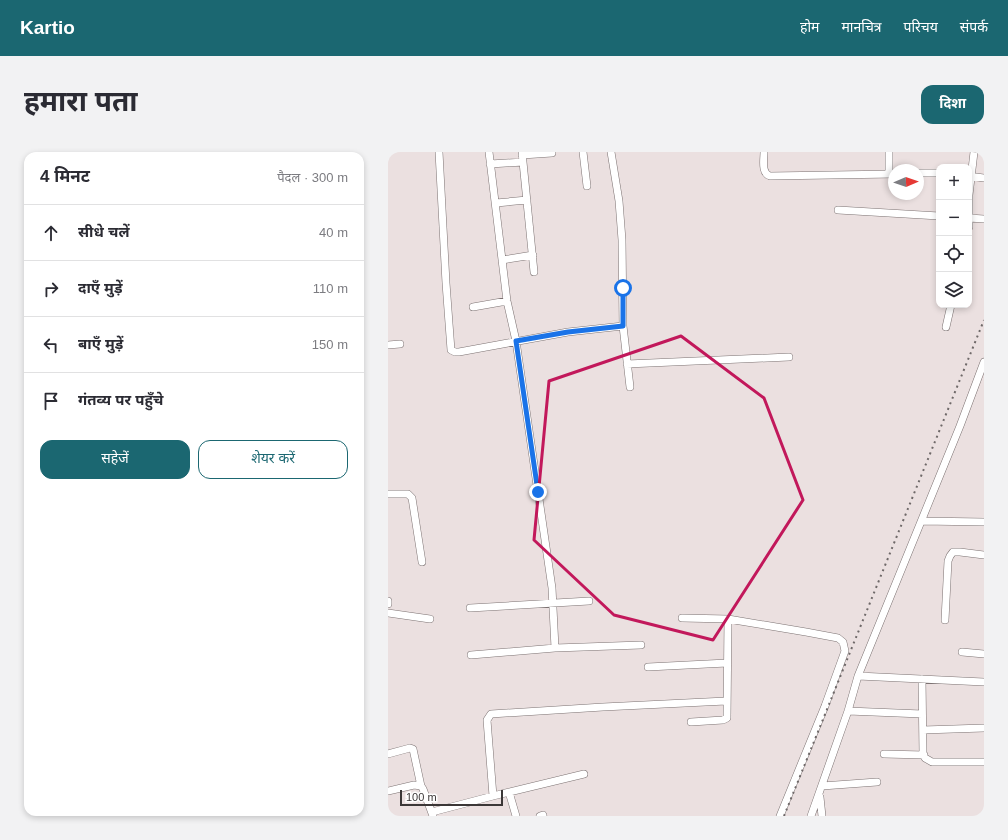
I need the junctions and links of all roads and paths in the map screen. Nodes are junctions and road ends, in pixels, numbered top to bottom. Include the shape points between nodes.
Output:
1 (439, 152) edge
2 (489, 152) edge
3 (583, 152) edge
4 (611, 152) edge
5 (764, 152) edge
6 (889, 152) edge
7 (974, 152) edge
8 (552, 153) edge
9 (522, 156) edge
10 (490, 164) junction
11 (891, 164) edge
12 (972, 164) edge
13 (936, 173) edge
14 (888, 174) edge
15 (924, 174) edge
16 (972, 176) edge
17 (984, 178) edge
18 (587, 186) dead end
19 (527, 200) junction
20 (496, 203) junction
21 (838, 210) dead end
22 (936, 216) edge
23 (972, 218) edge
24 (984, 219) edge
25 (532, 255) junction
26 (502, 260) junction
27 (534, 272) dead end
28 (507, 301) junction
29 (473, 307) dead end
30 (950, 308) edge
31 (623, 326) junction
32 (946, 327) dead end
33 (516, 341) junction
34 (400, 344) dead end
35 (388, 345) edge
36 (788, 357) dead end
37 (984, 362) edge
38 (626, 364) junction
39 (630, 387) dead end
40 (388, 494) edge
41 (922, 520) junction
42 (984, 522) edge
43 (984, 555) edge
44 (422, 562) dead end
45 (590, 601) dead end
46 (553, 604) junction
47 (470, 608) dead end
48 (388, 613) edge
49 (682, 618) dead end
50 (430, 619) dead end
51 (728, 619) junction
52 (945, 620) dead end
53 (641, 645) dead end
54 (555, 648) junction
55 (962, 652) dead end
56 (984, 654) edge
57 (470, 655) dead end
58 (727, 663) junction
59 (648, 667) dead end
60 (858, 676) junction
61 (922, 679) junction
62 (984, 682) edge
63 (726, 701) junction
64 (848, 712) junction
65 (922, 714) junction
66 (690, 722) dead end
67 (984, 728) edge
68 (923, 730) junction
69 (388, 754) edge
70 (884, 754) dead end
71 (924, 755) junction
72 (984, 762) edge
73 (584, 774) dead end
74 (877, 782) dead end
75 (420, 786) junction
76 (822, 786) junction
77 (388, 791) edge
78 (509, 792) junction
79 (819, 795) junction
80 (493, 796) junction
81 (432, 814) edge
82 (516, 816) edge
83 (780, 816) edge
84 (811, 816) edge
85 (822, 816) edge

1 - 33 street via 451,350 459,352
2 - 10 street
3 - 18 street
4 - 31 street via 622,240
5 - 14 street via 765,172 770,176
6 - 11 street
7 - 12 street
8 - 9 street
9 - 10 street
9 - 19 street
10 - 20 street
13 - 15 street
16 - 17 street
19 - 20 street
19 - 25 street
20 - 26 street
21 - 22 street
23 - 24 street
25 - 26 street
25 - 27 street
26 - 28 street
28 - 29 street
28 - 33 street
30 - 32 street
31 - 33 street
31 - 38 street
33 - 46 street
34 - 35 street
36 - 38 street
37 - 41 street
38 - 39 street
40 - 44 street via 408,494 412,498
41 - 42 street
41 - 60 street
43 - 52 street via 953,552 950,556
45 - 46 street
46 - 47 street
46 - 54 street
48 - 50 street
49 - 51 street
51 - 58 street
51 - 83 street via 838,638 843,642 845,651
53 - 54 street
54 - 57 street
55 - 56 street
58 - 59 street
58 - 63 street
60 - 61 street
60 - 64 street
61 - 62 street
61 - 65 street
63 - 66 street via 726,719
63 - 80 street via 491,714 487,720
64 - 65 street
64 - 76 street
65 - 68 street
67 - 68 street
68 - 71 street
69 - 75 street via 413,749
70 - 71 street
71 - 72 street via 932,762
73 - 78 street
74 - 76 street
75 - 77 street
75 - 81 street
76 - 79 street
78 - 80 street
78 - 82 street
79 - 84 street
79 - 85 street
80 - 81 street

